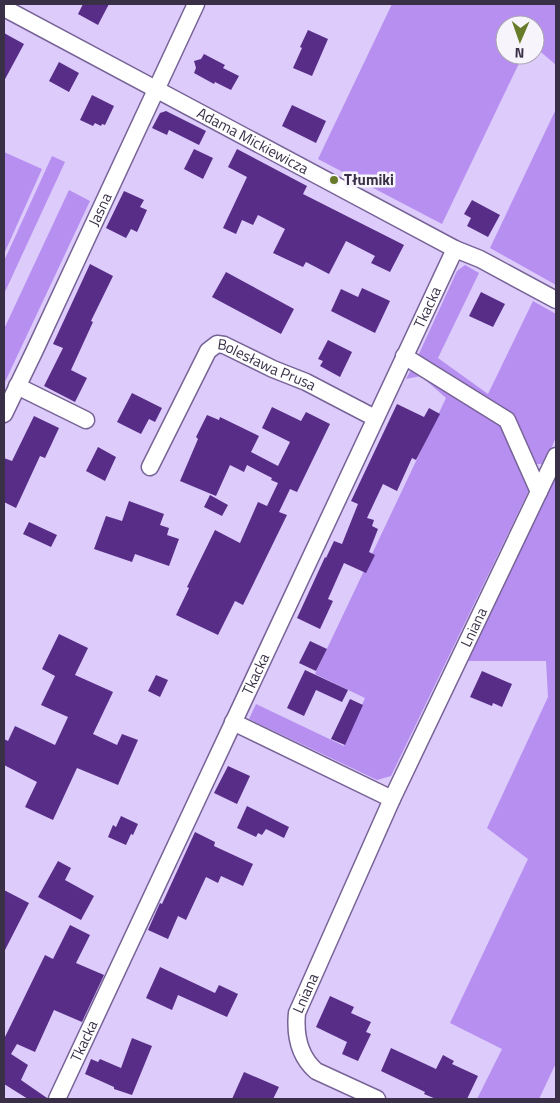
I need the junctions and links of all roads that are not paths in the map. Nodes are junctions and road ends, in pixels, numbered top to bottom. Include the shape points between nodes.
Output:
1 (196, 4) edge
2 (4, 8) edge
3 (156, 90) junction
4 (455, 249) junction
5 (556, 300) edge
6 (404, 356) junction
7 (17, 386) junction
8 (4, 414) edge
9 (376, 418) junction
10 (86, 420) dead end
11 (556, 456) edge
12 (150, 457) dead end
13 (539, 492) junction
14 (233, 722) junction
15 (392, 799) junction
16 (57, 1099) edge
17 (377, 1099) edge

1 - 3 street, Jasna
2 - 3 street, Adama Mickiewicza
3 - 4 street, Adama Mickiewicza
3 - 7 street, Jasna
4 - 5 street, Adama Mickiewicza
4 - 6 street, Tkacka
6 - 9 street, Tkacka
6 - 13 street via 507,420
7 - 8 street, Jasna
7 - 10 street
9 - 12 street, Bolesława Prusa via 306,382 217,344 208,351
9 - 14 street, Tkacka
11 - 13 street, Lniana
13 - 15 street, Lniana
14 - 15 street
14 - 16 street, Tkacka
15 - 17 street, Lniana via 297,1013 296,1029 308,1064

